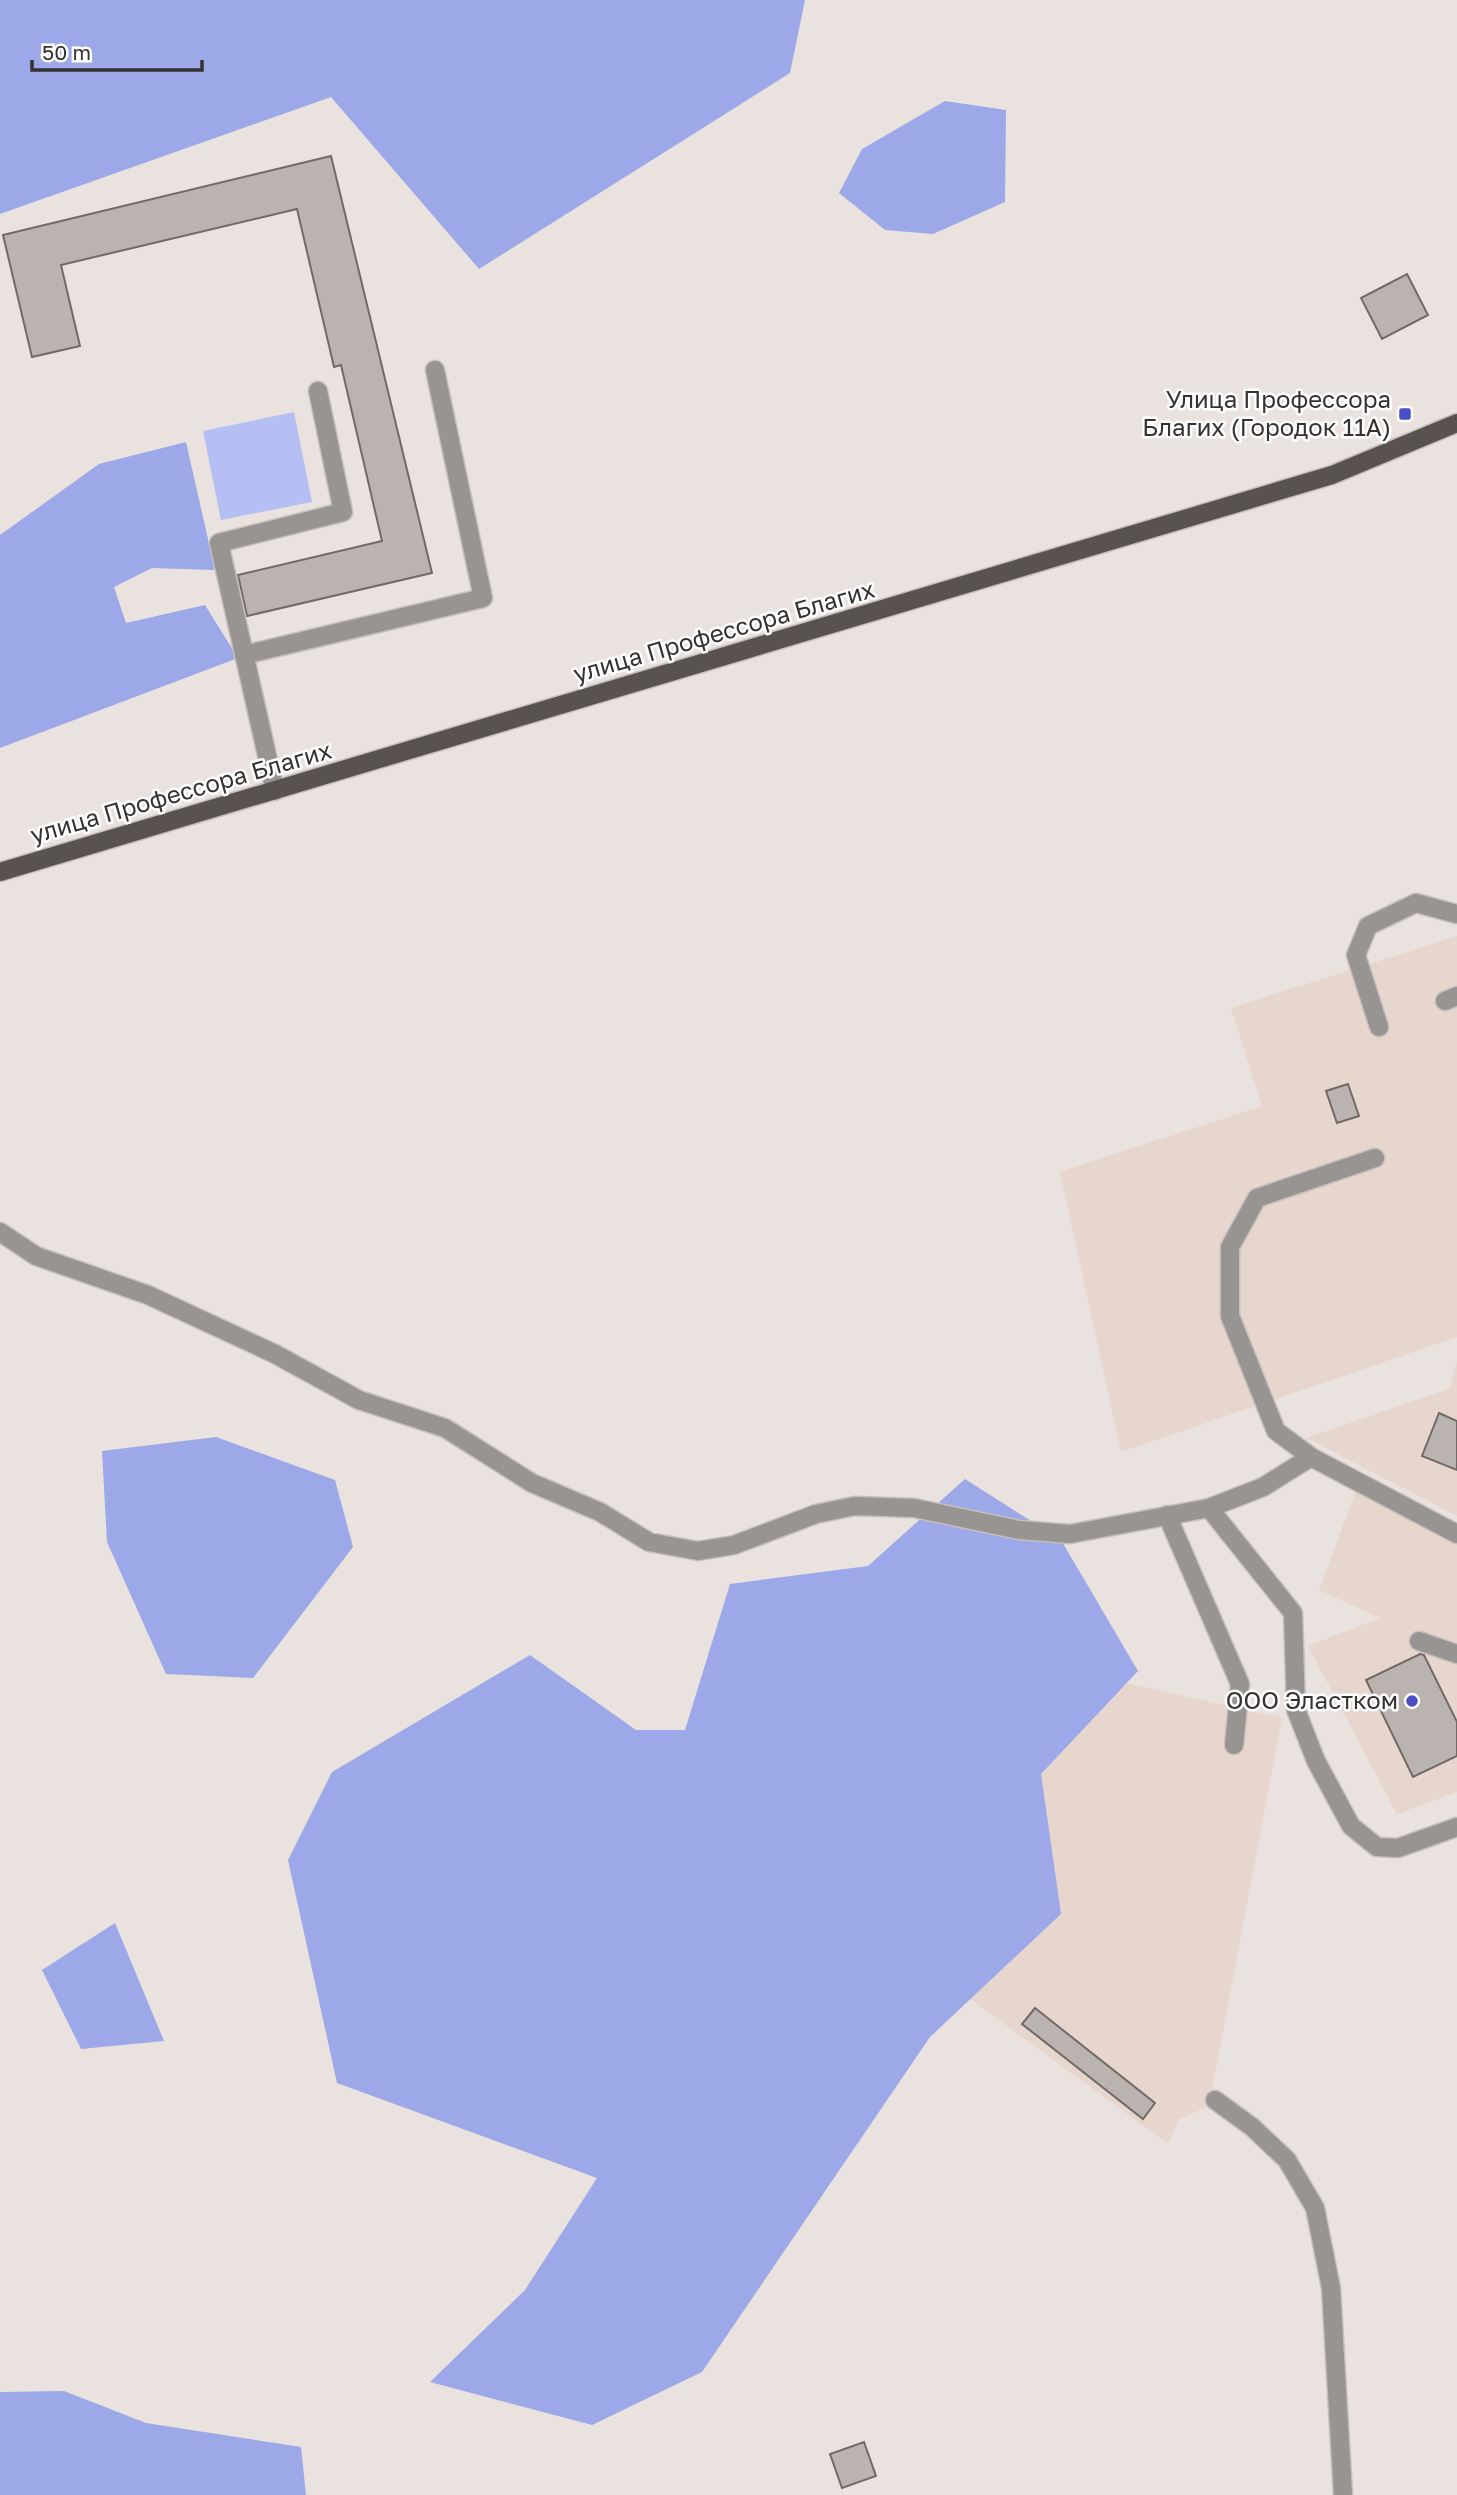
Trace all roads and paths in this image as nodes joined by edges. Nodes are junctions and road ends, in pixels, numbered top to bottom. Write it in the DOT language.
graph roads {
  1 [pos="435,370"];
  2 [pos="318,391"];
  3 [pos="1457,423"];
  4 [pos="244,655"];
  5 [pos="275,790"];
  6 [pos="0,872"];
  7 [pos="1457,914"];
  8 [pos="1379,1027"];
  9 [pos="1375,1158"];
  10 [pos="0,1232"];
  11 [pos="1311,1457"];
  12 [pos="1209,1508"];
  13 [pos="1167,1515"];
  14 [pos="1457,1534"];
  15 [pos="1419,1641"];
  16 [pos="1457,1654"];
  17 [pos="1234,1745"];
  18 [pos="1457,1827"];
  19 [pos="1215,2100"];
  20 [pos="1343,2495"];
  1 -- 4 [label="lane"];
  2 -- 4 [label="lane"];
  3 -- 5 [label="main road, улица Профессора Благих"];
  4 -- 5 [label="lane"];
  5 -- 6 [label="main road, улица Профессора Благих"];
  7 -- 8 [label="lane"];
  9 -- 11 [label="lane"];
  10 -- 13 [label="lane"];
  11 -- 12 [label="lane"];
  11 -- 14 [label="lane"];
  12 -- 13 [label="lane"];
  12 -- 18 [label="lane"];
  13 -- 17 [label="lane"];
  15 -- 16 [label="lane"];
  19 -- 20 [label="lane"];
}
